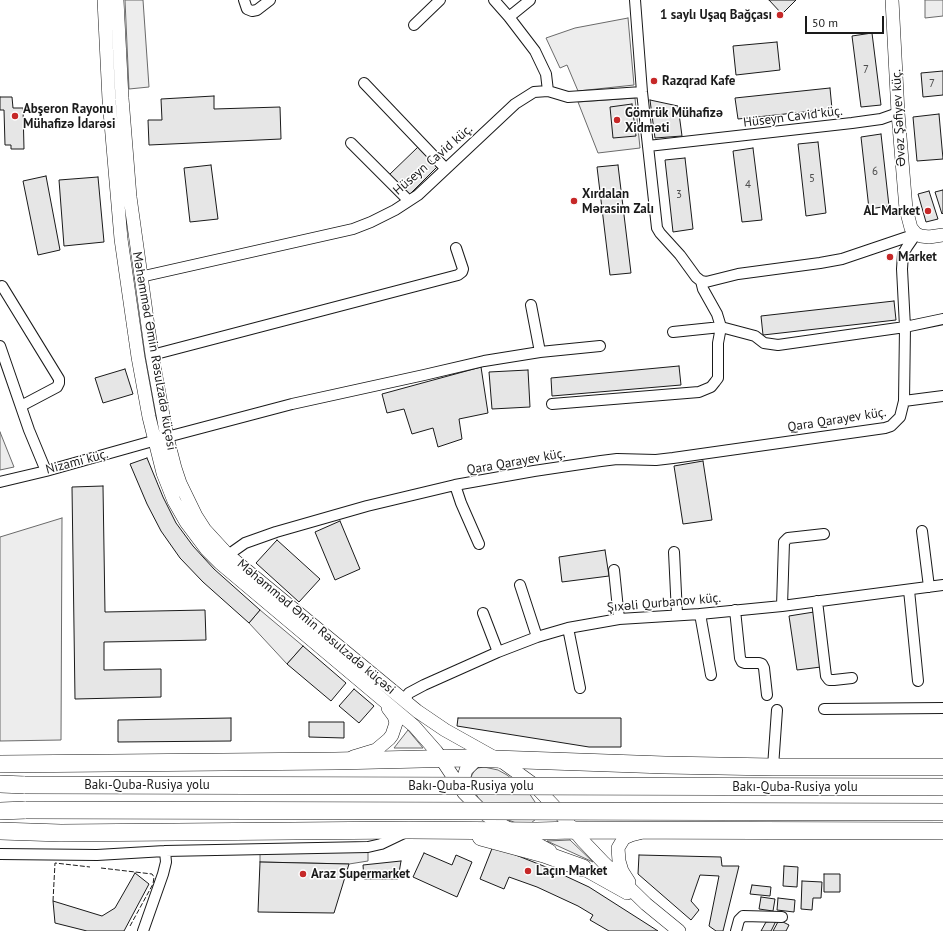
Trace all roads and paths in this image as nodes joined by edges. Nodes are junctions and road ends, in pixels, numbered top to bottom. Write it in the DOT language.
graph roads {
  1 [pos="104,0"];
  2 [pos="117,0"];
  3 [pos="244,0"];
  4 [pos="270,0"];
  5 [pos="440,0"];
  6 [pos="494,0"];
  7 [pos="530,0"];
  8 [pos="635,0"];
  9 [pos="892,0"];
  10 [pos="509,17"];
  11 [pos="414,25"];
  12 [pos="364,83"];
  13 [pos="548,91"];
  14 [pos="642,92"];
  15 [pos="898,113"];
  16 [pos="351,142"];
  17 [pos="648,146"];
  18 [pos="446,169"];
  19 [pos="409,201"];
  20 [pos="916,234"];
  21 [pos="943,235"];
  22 [pos="456,248"];
  23 [pos="140,278"];
  24 [pos="701,281"];
  25 [pos="2,286"];
  26 [pos="531,305"];
  27 [pos="943,319"];
  28 [pos="721,326"];
  29 [pos="905,327"];
  30 [pos="673,332"];
  31 [pos="0,346"];
  32 [pos="600,346"];
  33 [pos="540,352"];
  34 [pos="152,355"];
  35 [pos="943,396"];
  36 [pos="904,401"];
  37 [pos="552,404"];
  38 [pos="21,406"];
  39 [pos="166,437"];
  40 [pos="154,441"];
  41 [pos="46,471"];
  42 [pos="0,482"];
  43 [pos="455,486"];
  44 [pos="922,531"];
  45 [pos="824,534"];
  46 [pos="479,544"];
  47 [pos="674,552"];
  48 [pos="228,554"];
  49 [pos="614,570"];
  50 [pos="520,585"];
  51 [pos="943,585"];
  52 [pos="929,587"];
  53 [pos="909,590"];
  54 [pos="817,601"];
  55 [pos="782,606"];
  56 [pos="735,610"];
  57 [pos="483,613"];
  58 [pos="677,614"];
  59 [pos="700,614"];
  60 [pos="619,619"];
  61 [pos="568,628"];
  62 [pos="537,637"];
  63 [pos="498,652"];
  64 [pos="711,675"];
  65 [pos="852,678"];
  66 [pos="918,681"];
  67 [pos="580,688"];
  68 [pos="767,695"];
  69 [pos="380,697"];
  70 [pos="404,700"];
  71 [pos="943,708"];
  72 [pos="824,709"];
  73 [pos="777,710"];
  74 [pos="496,758"];
  75 [pos="441,760"];
  76 [pos="335,761"];
  77 [pos="0,764"];
  78 [pos="773,767"];
  79 [pos="943,767"];
  80 [pos="0,784"];
  81 [pos="533,784"];
  82 [pos="943,787"];
  83 [pos="471,801"];
  84 [pos="0,811"];
  85 [pos="943,812"];
  86 [pos="409,830"];
  87 [pos="574,830"];
  88 [pos="654,830"];
  89 [pos="943,830"];
  90 [pos="447,831"];
  91 [pos="514,831"];
  92 [pos="0,832"];
  93 [pos="165,852"];
  94 [pos="0,854"];
  95 [pos="583,868"];
  96 [pos="646,904"];
  97 [pos="782,917"];
  98 [pos="676,930"];
  99 [pos="143,931"];
  100 [pos="736,931"];
  1 -- 40 [label="main road, Məhəmməd Əmin Rəsulzadə küçəsi"];
  2 -- 23 [label="main road, Məhəmməd Əmin Rəsulzadə küçəsi"];
  3 -- 4 [label="street"];
  5 -- 11 [label="street"];
  6 -- 10 [label="street"];
  7 -- 10 [label="street"];
  8 -- 14 [label="street"];
  9 -- 15 [label="main road, Əvəz Şəfiyev küç."];
  10 -- 13 [label="street"];
  12 -- 18 [label="street"];
  13 -- 14 [label="street, Hüseyn Cavid küç."];
  13 -- 18 [label="street, Hüseyn Cavid küç."];
  14 -- 17 [label="street"];
  15 -- 17 [label="street, Hüseyn Cavid küç."];
  15 -- 20 [label="main road, Əvəz Şəfiyev küç."];
  16 -- 19 [label="street"];
  17 -- 24 [label="street"];
  18 -- 19 [label="street, Hüseyn Cavid küç."];
  19 -- 23 [label="street, Hüseyn Cavid küç."];
  20 -- 21 [label="main road"];
  20 -- 24 [label="street"];
  20 -- 29 [label="street, Qara Qarayev küç."];
  22 -- 34 [label="street"];
  23 -- 34 [label="main road, Məhəmməd Əmin Rəsulzadə küçəsi"];
  24 -- 28 [label="street"];
  25 -- 38 [label="street"];
  26 -- 33 [label="street"];
  27 -- 29 [label="street"];
  28 -- 29 [label="street"];
  28 -- 30 [label="street"];
  28 -- 37 [label="street"];
  29 -- 36 [label="street, Qara Qarayev küç."];
  31 -- 38 [label="street"];
  32 -- 33 [label="street, Nizami küç."];
  33 -- 39 [label="street, Nizami küç."];
  34 -- 39 [label="main road, Məhəmməd Əmin Rəsulzadə küçəsi"];
  35 -- 36 [label="street"];
  36 -- 43 [label="street, Qara Qarayev küç."];
  38 -- 41 [label="street"];
  39 -- 40 [label="street, Nizami küç."];
  39 -- 48 [label="main road, Məhəmməd Əmin Rəsulzadə küçəsi"];
  40 -- 41 [label="street, Nizami küç."];
  40 -- 69 [label="main road, Məhəmməd Əmin Rəsulzadə küçəsi"];
  41 -- 42 [label="street, Nizami küç."];
  43 -- 46 [label="street"];
  43 -- 48 [label="street, Qara Qarayev küç."];
  44 -- 52 [label="street"];
  45 -- 55 [label="street"];
  47 -- 58 [label="street"];
  48 -- 70 [label="main road, Məhəmməd Əmin Rəsulzadə küçəsi"];
  49 -- 60 [label="street"];
  50 -- 62 [label="street"];
  51 -- 52 [label="street, Şıxəli Qurbanov küç."];
  52 -- 53 [label="street, Şıxəli Qurbanov küç."];
  53 -- 54 [label="street, Şıxəli Qurbanov küç."];
  53 -- 66 [label="street"];
  54 -- 55 [label="street, Şıxəli Qurbanov küç."];
  54 -- 65 [label="street"];
  55 -- 56 [label="street, Şıxəli Qurbanov küç."];
  56 -- 59 [label="street, Şıxəli Qurbanov küç."];
  56 -- 68 [label="street"];
  57 -- 63 [label="street"];
  58 -- 59 [label="street, Şıxəli Qurbanov küç."];
  58 -- 60 [label="street, Şıxəli Qurbanov küç."];
  59 -- 64 [label="street"];
  60 -- 61 [label="street, Şıxəli Qurbanov küç."];
  61 -- 62 [label="street, Şıxəli Qurbanov küç."];
  61 -- 67 [label="street"];
  62 -- 63 [label="street, Şıxəli Qurbanov küç."];
  63 -- 70 [label="street, Şıxəli Qurbanov küç."];
  69 -- 75 [label="main road"];
  69 -- 76 [label="main road"];
  70 -- 74 [label="main road, Məhəmməd Əmin Rəsulzadə küçəsi"];
  71 -- 72 [label="street"];
  73 -- 78 [label="street"];
  74 -- 75 [label="highway"];
  74 -- 78 [label="highway"];
  74 -- 81 [label="main road"];
  74 -- 83 [label="main road"];
  75 -- 76 [label="highway"];
  75 -- 83 [label="main road"];
  76 -- 77 [label="highway"];
  78 -- 79 [label="highway"];
  80 -- 82 [label="highway, Bakı-Quba-Rusiya yolu, bridge"];
  81 -- 87 [label="main road"];
  81 -- 91 [label="main road"];
  83 -- 91 [label="main road"];
  84 -- 85 [label="highway, Bakı-Quba-Rusiya yolu, bridge"];
  86 -- 90 [label="highway"];
  86 -- 92 [label="highway"];
  86 -- 93 [label="street"];
  87 -- 88 [label="highway"];
  87 -- 91 [label="highway"];
  87 -- 96 [label="main road"];
  88 -- 89 [label="highway"];
  88 -- 96 [label="main road"];
  90 -- 91 [label="highway"];
  90 -- 95 [label="highway"];
  91 -- 95 [label="main road"];
  93 -- 94 [label="street"];
  93 -- 99 [label="street"];
  95 -- 96 [label="main road"];
  96 -- 98 [label="main road"];
  97 -- 100 [label="street"];
}
